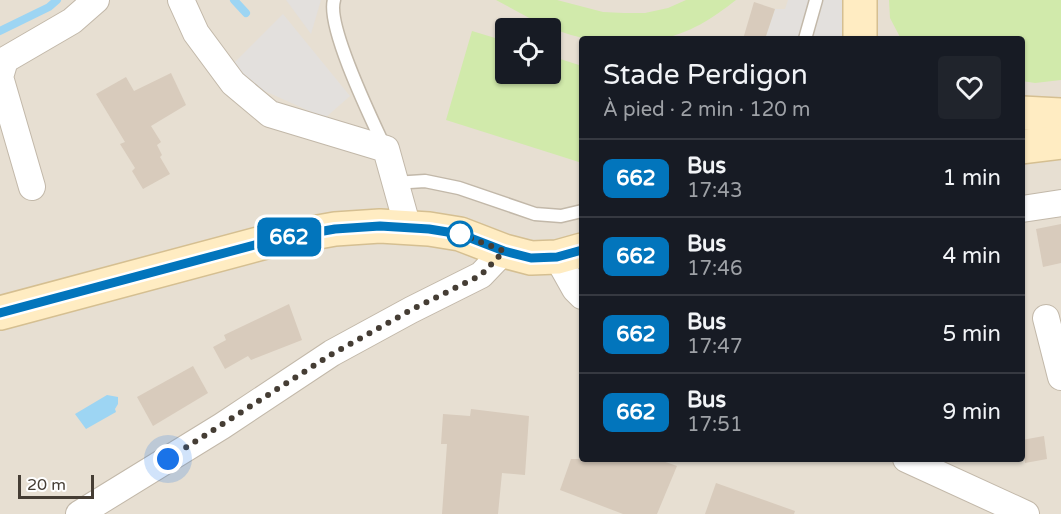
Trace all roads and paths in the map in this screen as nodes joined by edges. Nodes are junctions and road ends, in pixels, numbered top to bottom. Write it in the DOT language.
graph roads {
  1 [pos="96,0"];
  2 [pos="181,0"];
  3 [pos="334,0"];
  4 [pos="816,0"];
  5 [pos="860,0"];
  6 [pos="806,36"];
  7 [pos="860,36"];
  8 [pos="1025,113"];
  9 [pos="1061,115"];
  10 [pos="1061,142"];
  11 [pos="1025,147"];
  12 [pos="386,149"];
  13 [pos="394,183"];
  14 [pos="32,187"];
  15 [pos="1061,203"];
  16 [pos="1025,209"];
  17 [pos="579,212"];
  18 [pos="408,228"];
  19 [pos="504,251"];
  20 [pos="569,253"];
  21 [pos="579,293"];
  22 [pos="0,313"];
  23 [pos="1046,318"];
  24 [pos="1061,377"];
  25 [pos="920,463"];
  26 [pos="961,486"];
  27 [pos="79,514"];
  28 [pos="981,514"];
  29 [pos="1026,514"];
  1 -- 14 [label="street"];
  2 -- 12 [label="street"];
  3 -- 12 [label="lane"];
  4 -- 6 [label="lane"];
  5 -- 7 [label="main road"];
  8 -- 9 [label="main road"];
  10 -- 11 [label="main road"];
  12 -- 13 [label="street"];
  13 -- 17 [label="lane"];
  13 -- 18 [label="street"];
  15 -- 16 [label="street"];
  18 -- 19 [label="main road"];
  18 -- 22 [label="main road"];
  19 -- 20 [label="main road"];
  19 -- 27 [label="street"];
  20 -- 21 [label="street"];
  23 -- 24 [label="street"];
  25 -- 26 [label="street"];
  26 -- 28 [label="street"];
  26 -- 29 [label="street"];
}
